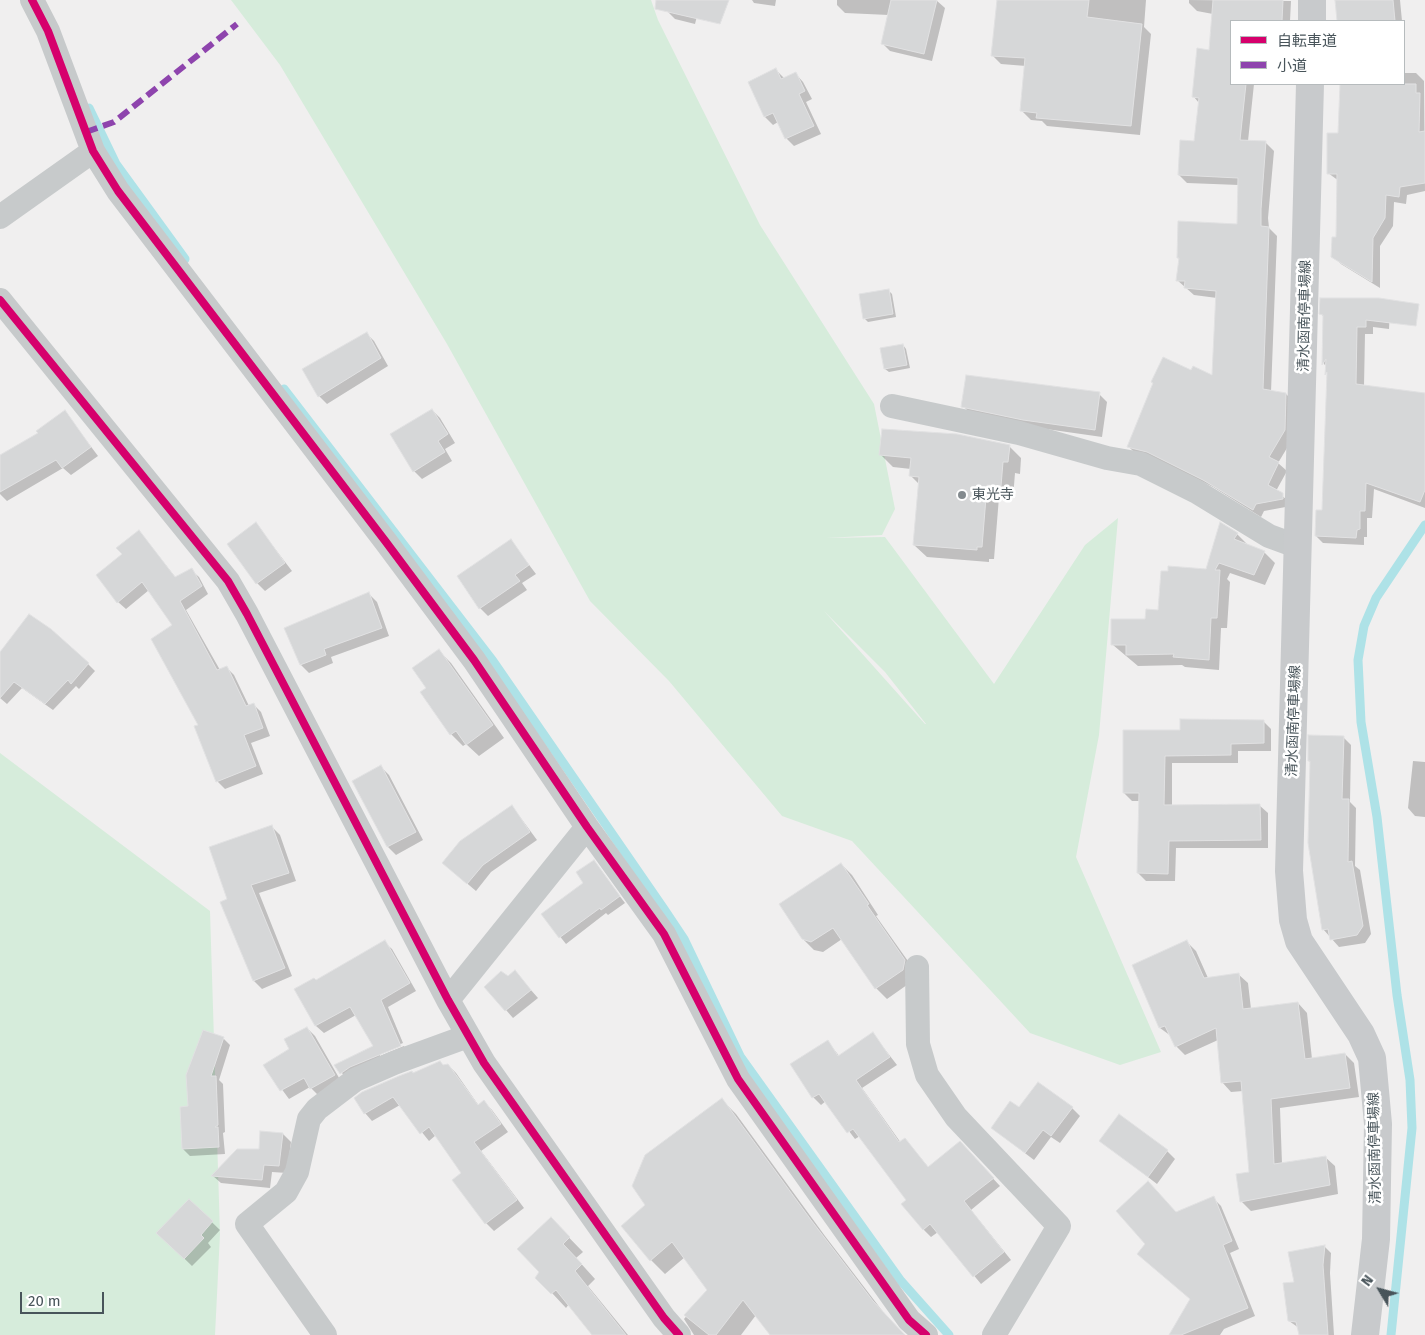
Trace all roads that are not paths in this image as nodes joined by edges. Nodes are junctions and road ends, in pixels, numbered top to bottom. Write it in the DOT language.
graph roads {
  1 [pos="32,0"];
  2 [pos="1312,0"];
  3 [pos="1312,20"];
  4 [pos="1310,85"];
  5 [pos="93,151"];
  6 [pos="0,217"];
  7 [pos="0,300"];
  8 [pos="892,406"];
  9 [pos="1299,547"];
  10 [pos="587,827"];
  11 [pos="917,967"];
  12 [pos="448,1000"];
  13 [pos="468,1036"];
  14 [pos="325,1335"];
  15 [pos="679,1335"];
  16 [pos="926,1335"];
  17 [pos="994,1335"];
  18 [pos="1365,1335"];
  1 -- 5 [label="street"];
  2 -- 3 [label="main road"];
  4 -- 9 [label="main road, 清水函南停車場線"];
  5 -- 6 [label="street"];
  5 -- 10 [label="street"];
  7 -- 12 [label="street"];
  8 -- 9 [label="street"];
  9 -- 18 [label="main road, 清水函南停車場線"];
  10 -- 12 [label="street"];
  10 -- 16 [label="street"];
  11 -- 17 [label="street"];
  12 -- 13 [label="street"];
  13 -- 14 [label="street"];
  13 -- 15 [label="street"];
}
